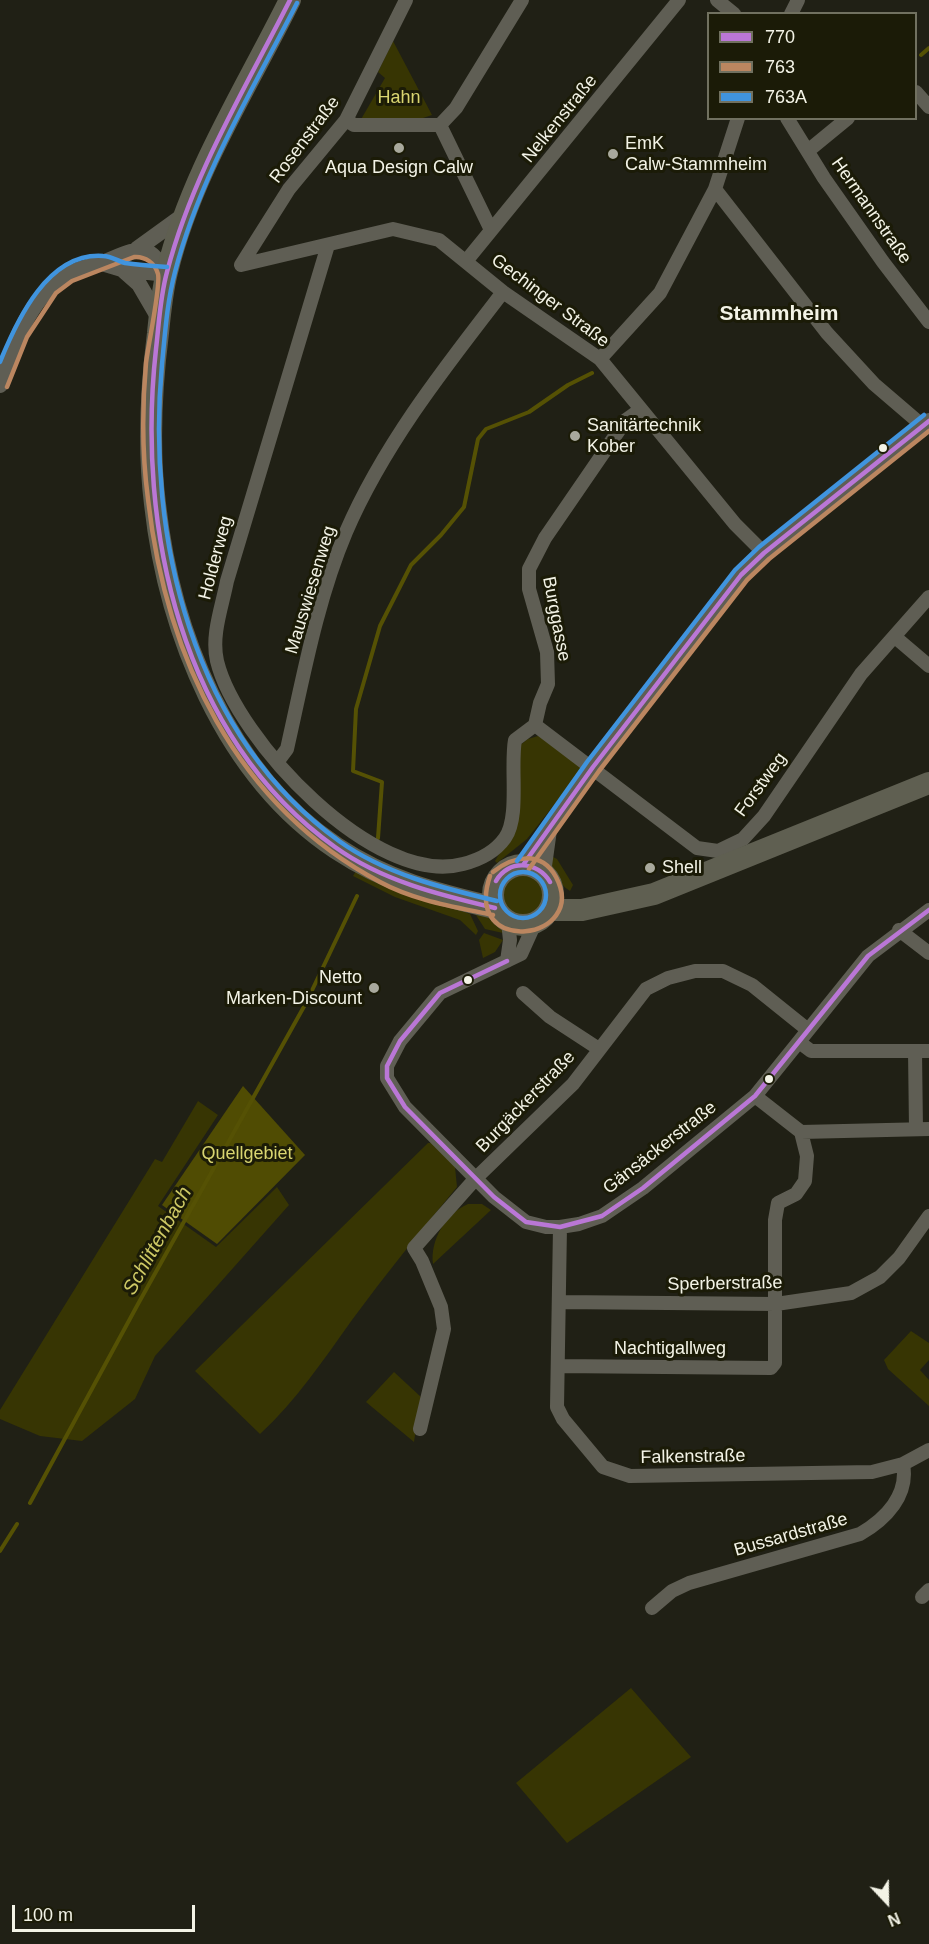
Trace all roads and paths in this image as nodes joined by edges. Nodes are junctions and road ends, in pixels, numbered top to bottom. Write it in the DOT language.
graph roads {
  1 [pos="290,0"];
  2 [pos="406,0"];
  3 [pos="522,0"];
  4 [pos="680,0"];
  5 [pos="717,0"];
  6 [pos="732,12"];
  7 [pos="917,94"];
  8 [pos="929,106"];
  9 [pos="346,120"];
  10 [pos="737,120"];
  11 [pos="788,120"];
  12 [pos="846,120"];
  13 [pos="440,125"];
  14 [pos="808,150"];
  15 [pos="715,189"];
  16 [pos="184,215"];
  17 [pos="491,230"];
  18 [pos="328,245"];
  19 [pos="137,249"];
  20 [pos="467,260"];
  21 [pos="102,263"];
  22 [pos="241,265"];
  23 [pos="122,269"];
  24 [pos="166,274"];
  25 [pos="503,292"];
  26 [pos="159,320"];
  27 [pos="929,322"];
  28 [pos="600,359"];
  29 [pos="0,385"];
  30 [pos="640,410"];
  31 [pos="926,423"];
  32 [pos="764,553"];
  33 [pos="929,597"];
  34 [pos="896,636"];
  35 [pos="929,666"];
  36 [pos="535,725"];
  37 [pos="278,760"];
  38 [pos="593,767"];
  39 [pos="929,783"];
  40 [pos="533,869"];
  41 [pos="499,906"];
  42 [pos="546,909"];
  43 [pos="929,910"];
  44 [pos="899,930"];
  45 [pos="929,953"];
  46 [pos="507,961"];
  47 [pos="523,993"];
  48 [pos="808,1030"];
  49 [pos="799,1042"];
  50 [pos="599,1049"];
  51 [pos="922,1051"];
  52 [pos="754,1096"];
  53 [pos="922,1129"];
  54 [pos="801,1132"];
  55 [pos="477,1178"];
  56 [pos="929,1216"];
  57 [pos="560,1227"];
  58 [pos="560,1302"];
  59 [pos="776,1304"];
  60 [pos="558,1366"];
  61 [pos="420,1430"];
  62 [pos="929,1450"];
  63 [pos="903,1464"];
  64 [pos="652,1608"];
  1 -- 16 [label="main road"];
  2 -- 9 [label="street, Rosenstraße"];
  3 -- 13 [label="street"];
  4 -- 17 [label="street, Nelkenstraße"];
  5 -- 6 [label="street"];
  7 -- 8 [label="street"];
  9 -- 13 [label="street"];
  9 -- 22 [label="street, Rosenstraße"];
  10 -- 15 [label="street"];
  11 -- 14 [label="street, Hermannstraße"];
  12 -- 14 [label="street"];
  13 -- 17 [label="street"];
  14 -- 27 [label="street, Hermannstraße"];
  15 -- 28 [label="street"];
  15 -- 31 [label="street"];
  16 -- 19 [label="street"];
  16 -- 24 [label="main road"];
  17 -- 20 [label="street, Nelkenstraße"];
  18 -- 20 [label="street, Gechinger Straße"];
  18 -- 22 [label="street, Gechinger Straße"];
  18 -- 37 [label="street, Holderweg"];
  19 -- 21 [label="street"];
  19 -- 24 [label="street"];
  20 -- 25 [label="street, Gechinger Straße"];
  21 -- 23 [label="street"];
  21 -- 29 [label="street"];
  23 -- 24 [label="street"];
  23 -- 26 [label="street"];
  24 -- 26 [label="main road"];
  25 -- 28 [label="street, Gechinger Straße"];
  25 -- 37 [label="street, Mauswiesenweg"];
  26 -- 41 [label="main road"];
  28 -- 30 [label="street, Gechinger Straße"];
  30 -- 32 [label="street, Gechinger Straße"];
  30 -- 36 [label="street, Burggasse"];
  31 -- 32 [label="street"];
  32 -- 38 [label="street"];
  33 -- 34 [label="street, Forstweg"];
  34 -- 35 [label="street"];
  34 -- 38 [label="street, Forstweg"];
  36 -- 37 [label="street, Holderweg"];
  36 -- 38 [label="street"];
  38 -- 40 [label="street"];
  39 -- 42 [label="main road"];
  40 -- 41 [label="main road"];
  40 -- 42 [label="main road"];
  41 -- 42 [label="main road"];
  41 -- 46 [label="street"];
  42 -- 46 [label="street, Gänsäckerstraße"];
  43 -- 44 [label="street, Gänsäckerstraße"];
  44 -- 45 [label="street"];
  44 -- 48 [label="street, Gänsäckerstraße"];
  46 -- 55 [label="street, Gänsäckerstraße"];
  47 -- 50 [label="street, Burgäckerstraße"];
  48 -- 49 [label="street, Gänsäckerstraße"];
  48 -- 50 [label="street, Burgäckerstraße"];
  49 -- 51 [label="street"];
  49 -- 52 [label="street, Gänsäckerstraße"];
  50 -- 55 [label="street, Burgäckerstraße"];
  51 -- 53 [label="street"];
  52 -- 54 [label="street"];
  52 -- 57 [label="street, Gänsäckerstraße"];
  53 -- 54 [label="street"];
  54 -- 59 [label="street"];
  55 -- 57 [label="street, Gänsäckerstraße"];
  55 -- 61 [label="street, Burgäckerstraße"];
  56 -- 59 [label="street, Sperberstraße"];
  57 -- 58 [label="street, Falkenstraße"];
  58 -- 59 [label="street, Sperberstraße"];
  58 -- 60 [label="street, Falkenstraße"];
  59 -- 60 [label="street, Nachtigallweg"];
  60 -- 63 [label="street, Falkenstraße"];
  62 -- 63 [label="street, Falkenstraße"];
  63 -- 64 [label="street, Bussardstraße"];
}
